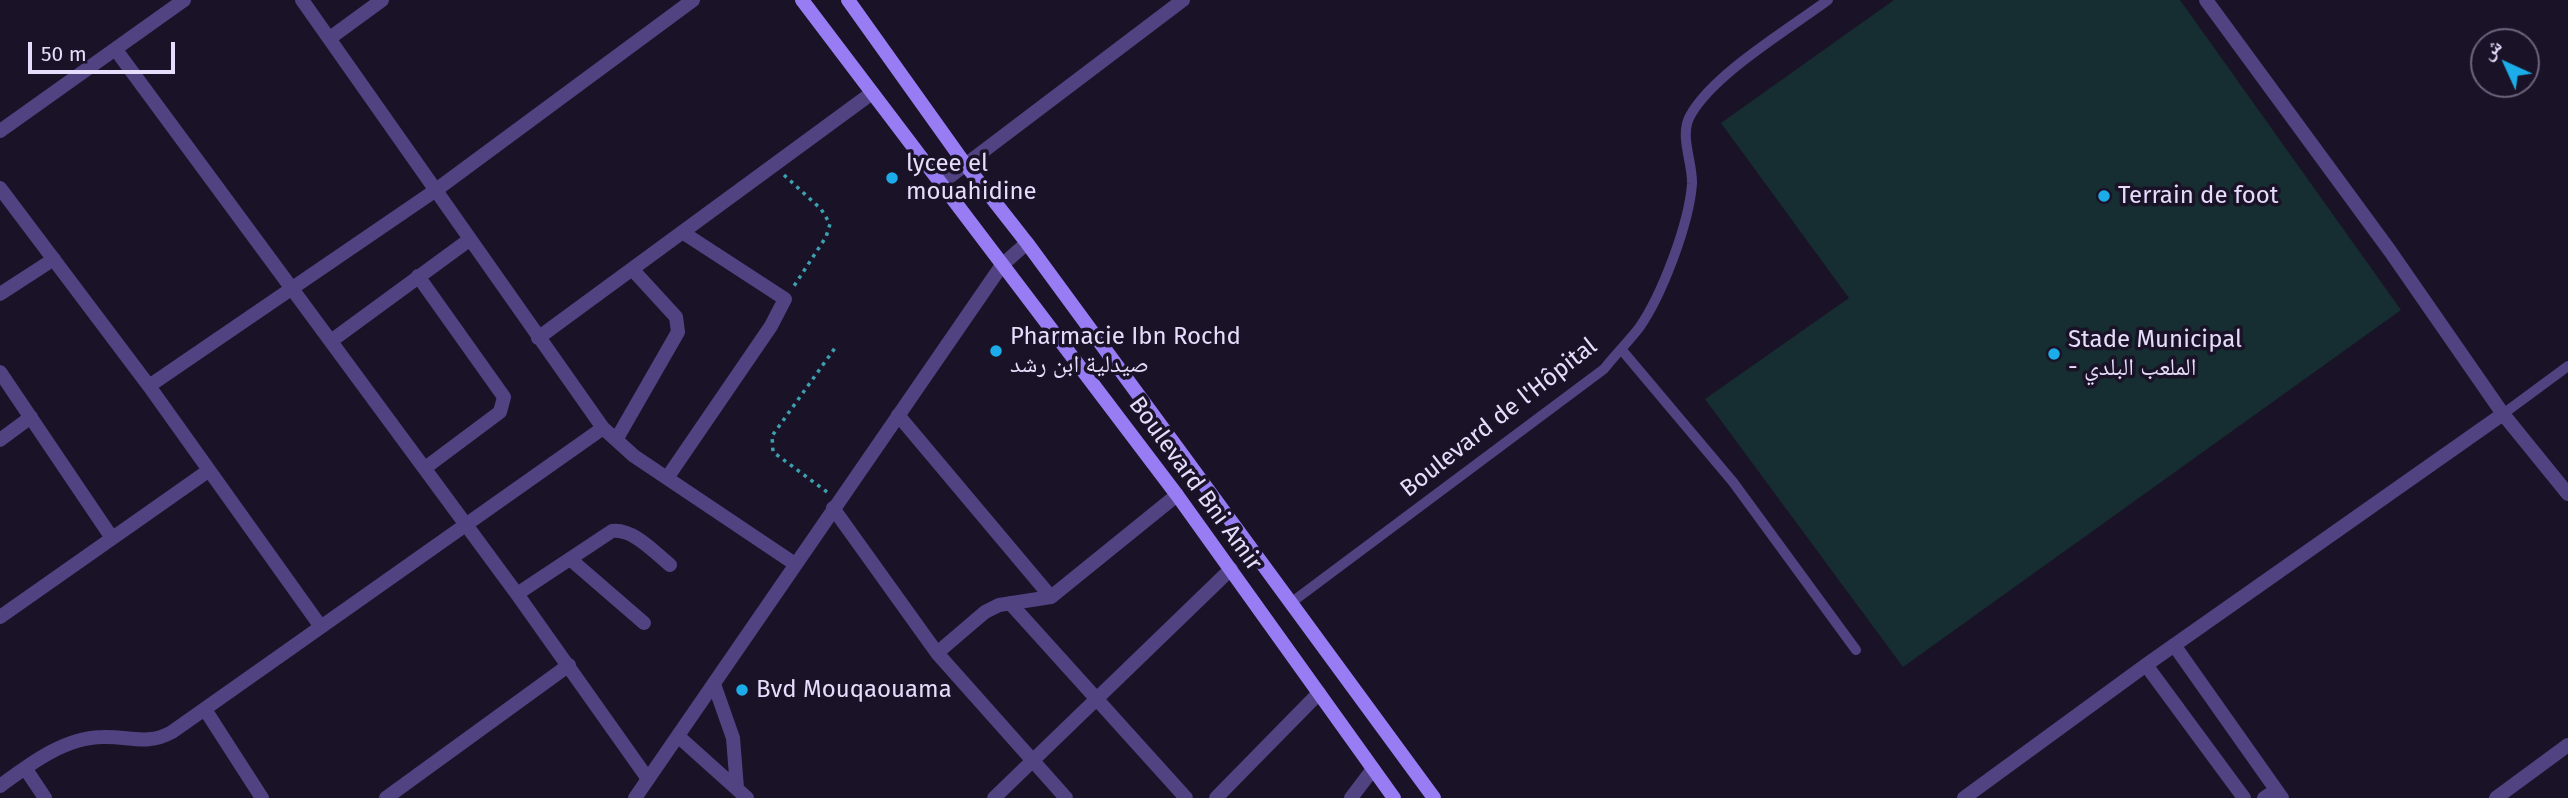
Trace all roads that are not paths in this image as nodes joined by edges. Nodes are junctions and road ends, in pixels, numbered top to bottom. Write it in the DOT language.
graph roads {
  1 [pos="184,0"];
  2 [pos="302,0"];
  3 [pos="382,0"];
  4 [pos="692,0"];
  5 [pos="802,0"];
  6 [pos="848,0"];
  7 [pos="1183,0"];
  8 [pos="1828,0"];
  9 [pos="2206,0"];
  10 [pos="330,38"];
  11 [pos="116,50"];
  12 [pos="872,93"];
  13 [pos="0,131"];
  14 [pos="965,164"];
  15 [pos="940,184"];
  16 [pos="0,188"];
  17 [pos="436,190"];
  18 [pos="682,232"];
  19 [pos="469,240"];
  20 [pos="1027,243"];
  21 [pos="54,259"];
  22 [pos="1003,265"];
  23 [pos="632,269"];
  24 [pos="418,276"];
  25 [pos="291,288"];
  26 [pos="0,294"];
  27 [pos="538,338"];
  28 [pos="331,341"];
  29 [pos="1621,349"];
  30 [pos="2568,366"];
  31 [pos="0,372"];
  32 [pos="149,386"];
  33 [pos="2503,414"];
  34 [pos="898,415"];
  35 [pos="32,417"];
  36 [pos="603,428"];
  37 [pos="0,440"];
  38 [pos="616,440"];
  39 [pos="425,468"];
  40 [pos="208,471"];
  41 [pos="667,478"];
  42 [pos="2568,494"];
  43 [pos="1177,495"];
  44 [pos="836,504"];
  45 [pos="465,523"];
  46 [pos="112,538"];
  47 [pos="570,559"];
  48 [pos="795,564"];
  49 [pos="670,565"];
  50 [pos="1231,569"];
  51 [pos="517,594"];
  52 [pos="1051,597"];
  53 [pos="1292,602"];
  54 [pos="1010,603"];
  55 [pos="0,617"];
  56 [pos="644,623"];
  57 [pos="321,627"];
  58 [pos="2174,645"];
  59 [pos="1856,650"];
  60 [pos="937,653"];
  61 [pos="569,664"];
  62 [pos="2146,665"];
  63 [pos="714,684"];
  64 [pos="1319,693"];
  65 [pos="1097,699"];
  66 [pos="206,711"];
  67 [pos="679,737"];
  68 [pos="2568,745"];
  69 [pos="1032,761"];
  70 [pos="25,768"];
  71 [pos="1373,769"];
  72 [pos="648,779"];
  73 [pos="0,786"];
  74 [pos="742,793"];
  75 [pos="2274,795"];
  76 [pos="45,798"];
  77 [pos="262,798"];
  78 [pos="386,798"];
  79 [pos="635,798"];
  80 [pos="994,798"];
  81 [pos="1066,798"];
  82 [pos="1186,798"];
  83 [pos="1216,798"];
  84 [pos="1351,798"];
  85 [pos="1394,798"];
  86 [pos="1434,798"];
  87 [pos="1964,798"];
  88 [pos="2244,798"];
  89 [pos="2496,798"];
  1 -- 11 [label="street"];
  2 -- 10 [label="street"];
  3 -- 10 [label="street"];
  4 -- 17 [label="street"];
  5 -- 12 [label="main road, Boulevard Bni Amir"];
  6 -- 14 [label="main road, Boulevard Bni Amir"];
  7 -- 14 [label="street"];
  8 -- 29 [label="lane, Boulevard de l'Hôpital"];
  9 -- 33 [label="street"];
  10 -- 17 [label="street"];
  11 -- 13 [label="street"];
  11 -- 25 [label="street"];
  12 -- 15 [label="main road, Boulevard Bni Amir"];
  12 -- 18 [label="street"];
  14 -- 15 [label="street"];
  14 -- 20 [label="main road, Boulevard Bni Amir"];
  15 -- 22 [label="main road, Boulevard Bni Amir"];
  16 -- 21 [label="street"];
  17 -- 19 [label="street"];
  17 -- 25 [label="street"];
  18 -- 23 [label="street"];
  18 -- 41 [label="street"];
  19 -- 24 [label="street"];
  19 -- 27 [label="street"];
  20 -- 22 [label="street"];
  20 -- 53 [label="main road, Boulevard Bni Amir"];
  21 -- 26 [label="street"];
  21 -- 32 [label="street"];
  22 -- 34 [label="street"];
  22 -- 43 [label="main road, Boulevard Bni Amir"];
  23 -- 27 [label="street"];
  23 -- 38 [label="street"];
  24 -- 28 [label="street"];
  24 -- 39 [label="street"];
  25 -- 28 [label="street"];
  25 -- 32 [label="street"];
  27 -- 36 [label="street"];
  28 -- 39 [label="street"];
  29 -- 53 [label="lane, Boulevard de l'Hôpital"];
  29 -- 59 [label="lane"];
  30 -- 33 [label="lane"];
  31 -- 35 [label="street"];
  32 -- 40 [label="street"];
  33 -- 42 [label="street"];
  33 -- 58 [label="street"];
  34 -- 44 [label="street"];
  34 -- 52 [label="street"];
  35 -- 37 [label="street"];
  35 -- 46 [label="street"];
  36 -- 38 [label="street"];
  36 -- 45 [label="street"];
  38 -- 41 [label="street"];
  39 -- 45 [label="street"];
  40 -- 46 [label="street"];
  40 -- 57 [label="street"];
  41 -- 48 [label="street"];
  43 -- 50 [label="main road, Boulevard Bni Amir"];
  43 -- 52 [label="street"];
  44 -- 48 [label="street"];
  44 -- 60 [label="street"];
  45 -- 51 [label="street"];
  45 -- 57 [label="street"];
  46 -- 55 [label="street"];
  47 -- 49 [label="street"];
  47 -- 51 [label="street"];
  47 -- 56 [label="street"];
  48 -- 63 [label="street"];
  50 -- 64 [label="main road, Boulevard Bni Amir"];
  50 -- 65 [label="street"];
  51 -- 61 [label="street"];
  52 -- 54 [label="street"];
  53 -- 86 [label="main road, Boulevard Bni Amir"];
  54 -- 60 [label="street"];
  54 -- 65 [label="street"];
  57 -- 66 [label="street"];
  58 -- 62 [label="street"];
  58 -- 75 [label="street"];
  60 -- 69 [label="street"];
  61 -- 72 [label="street"];
  61 -- 78 [label="street"];
  62 -- 87 [label="street"];
  62 -- 88 [label="street"];
  63 -- 67 [label="street"];
  63 -- 74 [label="street"];
  64 -- 71 [label="main road, Boulevard Bni Amir"];
  64 -- 83 [label="street"];
  65 -- 69 [label="street"];
  65 -- 82 [label="street"];
  66 -- 70 [label="street"];
  66 -- 77 [label="street"];
  67 -- 72 [label="street"];
  67 -- 74 [label="street"];
  68 -- 89 [label="street"];
  69 -- 80 [label="street"];
  69 -- 81 [label="street"];
  70 -- 73 [label="street"];
  70 -- 76 [label="street"];
  71 -- 84 [label="street"];
  71 -- 85 [label="main road, Boulevard Bni Amir"];
  72 -- 79 [label="street"];
}
